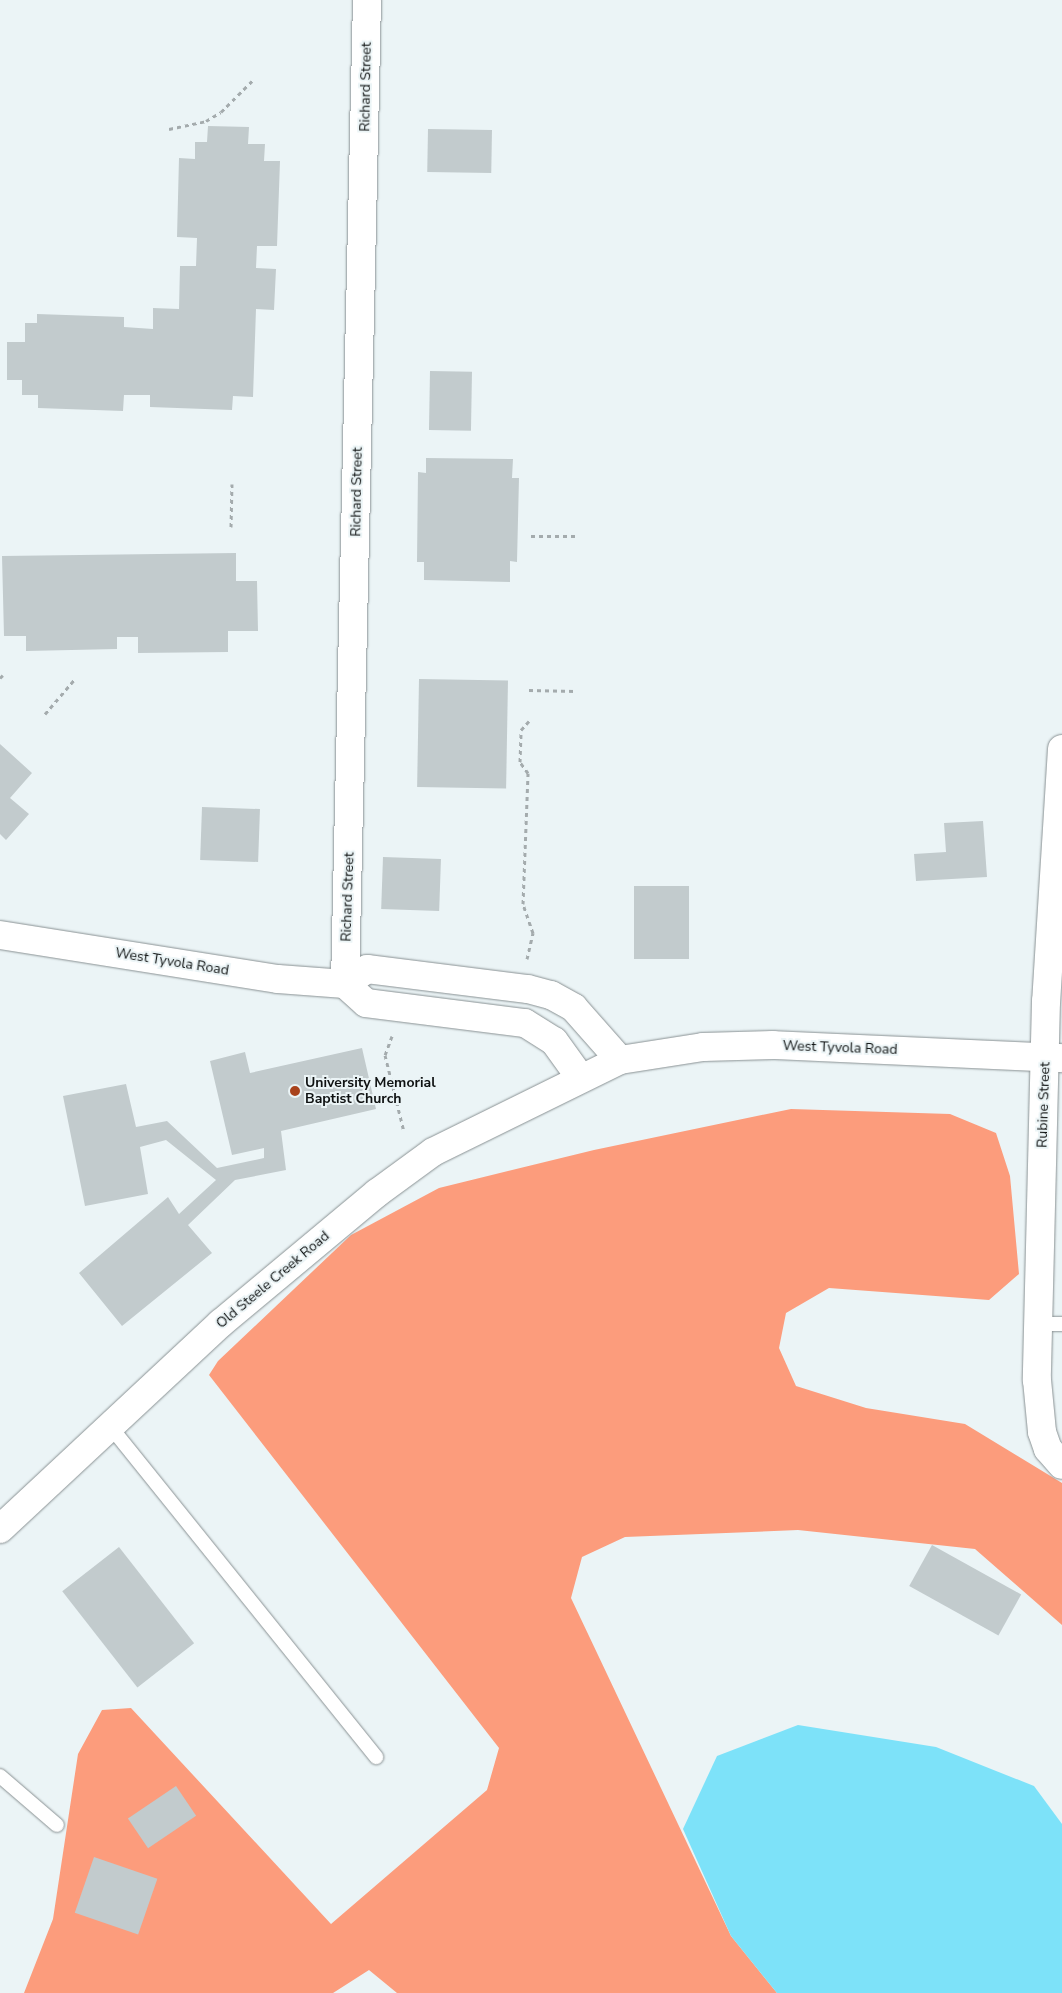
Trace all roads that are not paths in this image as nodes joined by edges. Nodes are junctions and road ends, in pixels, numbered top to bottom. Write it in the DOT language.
graph roads {
  1 [pos="367,0"];
  2 [pos="1062,749"];
  3 [pos="0,935"];
  4 [pos="345,984"];
  5 [pos="1054,1057"];
  6 [pos="620,1060"];
  7 [pos="580,1077"];
  8 [pos="1050,1324"];
  9 [pos="110,1426"];
  10 [pos="1058,1461"];
  11 [pos="0,1529"];
  12 [pos="376,1757"];
  13 [pos="0,1776"];
  14 [pos="57,1825"];
  1 -- 4 [label="street, Richard Street"];
  2 -- 5 [label="street, Rubine Street"];
  3 -- 4 [label="street, West Tyvola Road"];
  4 -- 6 [label="street"];
  4 -- 7 [label="street"];
  5 -- 6 [label="street, West Tyvola Road"];
  5 -- 8 [label="street, Rubine Street"];
  6 -- 7 [label="street, West Tyvola Road"];
  7 -- 9 [label="street, Old Steele Creek Road"];
  8 -- 10 [label="street, Rubine Street"];
  9 -- 11 [label="street, Old Steele Creek Road"];
  9 -- 12 [label="lane"];
  13 -- 14 [label="lane"];
}
